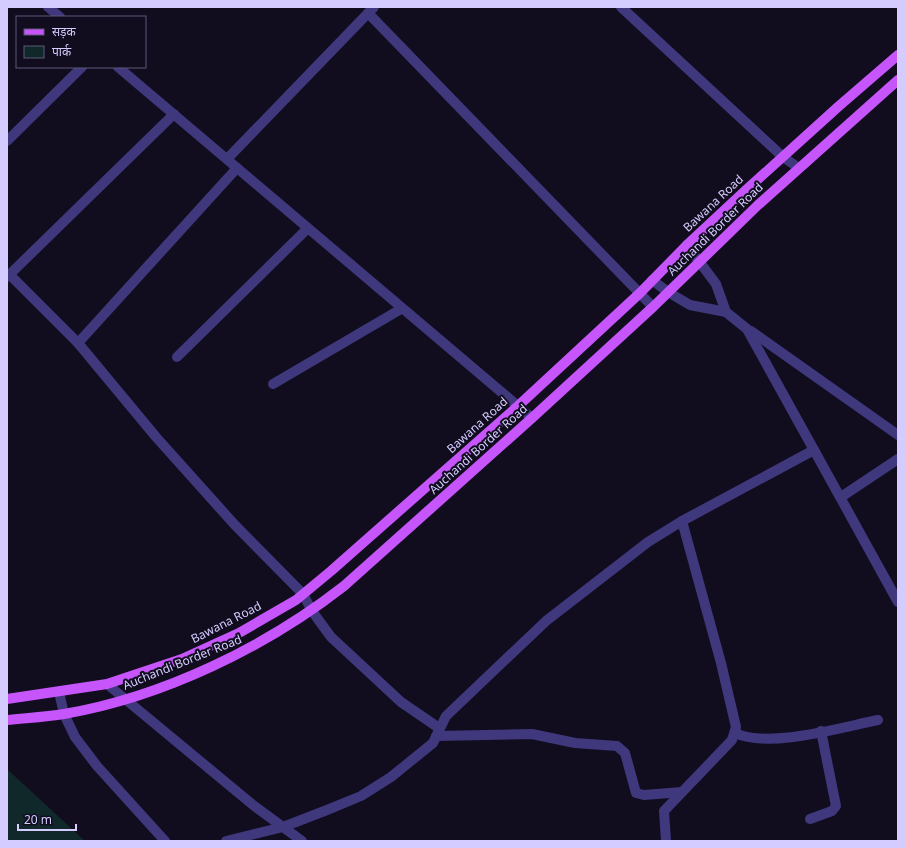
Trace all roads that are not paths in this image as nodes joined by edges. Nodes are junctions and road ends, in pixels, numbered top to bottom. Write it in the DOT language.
graph roads {
  1 [pos="48,7"];
  2 [pos="621,7"];
  3 [pos="371,10"];
  4 [pos="59,16"];
  5 [pos="898,55"];
  6 [pos="81,68"];
  7 [pos="119,68"];
  8 [pos="898,80"];
  9 [pos="174,114"];
  10 [pos="7,141"];
  11 [pos="783,157"];
  12 [pos="227,159"];
  13 [pos="237,168"];
  14 [pos="799,168"];
  15 [pos="307,229"];
  16 [pos="687,245"];
  17 [pos="700,260"];
  18 [pos="8,275"];
  19 [pos="652,280"];
  20 [pos="668,292"];
  21 [pos="640,293"];
  22 [pos="653,307"];
  23 [pos="402,309"];
  24 [pos="726,312"];
  25 [pos="747,329"];
  26 [pos="78,343"];
  27 [pos="177,357"];
  28 [pos="273,384"];
  29 [pos="518,406"];
  30 [pos="532,418"];
  31 [pos="898,435"];
  32 [pos="814,450"];
  33 [pos="898,459"];
  34 [pos="456,461"];
  35 [pos="469,474"];
  36 [pos="841,497"];
  37 [pos="682,521"];
  38 [pos="376,532"];
  39 [pos="389,545"];
  40 [pos="303,594"];
  41 [pos="898,602"];
  42 [pos="312,611"];
  43 [pos="203,649"];
  44 [pos="211,666"];
  45 [pos="107,684"];
  46 [pos="59,692"];
  47 [pos="7,699"];
  48 [pos="125,699"];
  49 [pos="64,714"];
  50 [pos="7,720"];
  51 [pos="878,720"];
  52 [pos="821,731"];
  53 [pos="438,732"];
  54 [pos="735,733"];
  55 [pos="682,792"];
  56 [pos="810,819"];
  57 [pos="284,826"];
  58 [pos="165,841"];
  59 [pos="226,841"];
  60 [pos="302,841"];
  61 [pos="666,841"];
  1 -- 4 [label="street"];
  2 -- 11 [label="street"];
  3 -- 12 [label="street"];
  3 -- 21 [label="street"];
  5 -- 11 [label="main road, Bawana Road"];
  6 -- 10 [label="street"];
  7 -- 9 [label="street"];
  8 -- 14 [label="main road, Auchandi Border Road"];
  9 -- 12 [label="street"];
  9 -- 18 [label="street"];
  11 -- 14 [label="street"];
  11 -- 16 [label="main road, Bawana Road"];
  12 -- 13 [label="street"];
  13 -- 15 [label="street"];
  13 -- 26 [label="street"];
  14 -- 17 [label="main road, Auchandi Border Road"];
  15 -- 23 [label="street"];
  15 -- 27 [label="street"];
  16 -- 17 [label="street"];
  16 -- 19 [label="main road, Bawana Road"];
  17 -- 20 [label="main road, Auchandi Border Road"];
  17 -- 24 [label="street"];
  18 -- 26 [label="street"];
  19 -- 20 [label="street"];
  19 -- 21 [label="main road, Bawana Road"];
  20 -- 22 [label="main road, Auchandi Border Road"];
  20 -- 24 [label="street"];
  21 -- 22 [label="street"];
  21 -- 29 [label="main road, Bawana Road"];
  22 -- 30 [label="main road, Auchandi Border Road"];
  23 -- 28 [label="street"];
  23 -- 29 [label="street"];
  24 -- 25 [label="street"];
  25 -- 31 [label="street"];
  25 -- 32 [label="street"];
  26 -- 40 [label="street"];
  29 -- 30 [label="street"];
  29 -- 34 [label="main road, Bawana Road"];
  30 -- 35 [label="main road, Auchandi Border Road"];
  32 -- 36 [label="street"];
  32 -- 37 [label="street"];
  33 -- 36 [label="street"];
  34 -- 35 [label="main road"];
  34 -- 38 [label="main road, Bawana Road"];
  35 -- 39 [label="main road, Auchandi Border Road"];
  36 -- 41 [label="street"];
  37 -- 53 [label="street"];
  37 -- 54 [label="street"];
  38 -- 39 [label="main road"];
  38 -- 40 [label="main road, Bawana Road"];
  39 -- 42 [label="main road, Auchandi Border Road"];
  40 -- 42 [label="street"];
  40 -- 43 [label="main road, Bawana Road"];
  42 -- 44 [label="main road, Auchandi Border Road"];
  42 -- 53 [label="street"];
  43 -- 44 [label="main road"];
  43 -- 45 [label="main road, Bawana Road"];
  44 -- 48 [label="main road, Auchandi Border Road"];
  45 -- 46 [label="main road, Bawana Road"];
  45 -- 48 [label="street"];
  46 -- 47 [label="main road, Bawana Road"];
  46 -- 49 [label="street"];
  48 -- 49 [label="main road, Auchandi Border Road"];
  48 -- 57 [label="street"];
  49 -- 50 [label="main road, Auchandi Border Road"];
  49 -- 58 [label="street"];
  51 -- 52 [label="street"];
  52 -- 54 [label="street"];
  52 -- 56 [label="street"];
  53 -- 55 [label="street"];
  53 -- 57 [label="street"];
  54 -- 55 [label="street"];
  55 -- 61 [label="street"];
  57 -- 59 [label="street"];
  57 -- 60 [label="street"];
}
